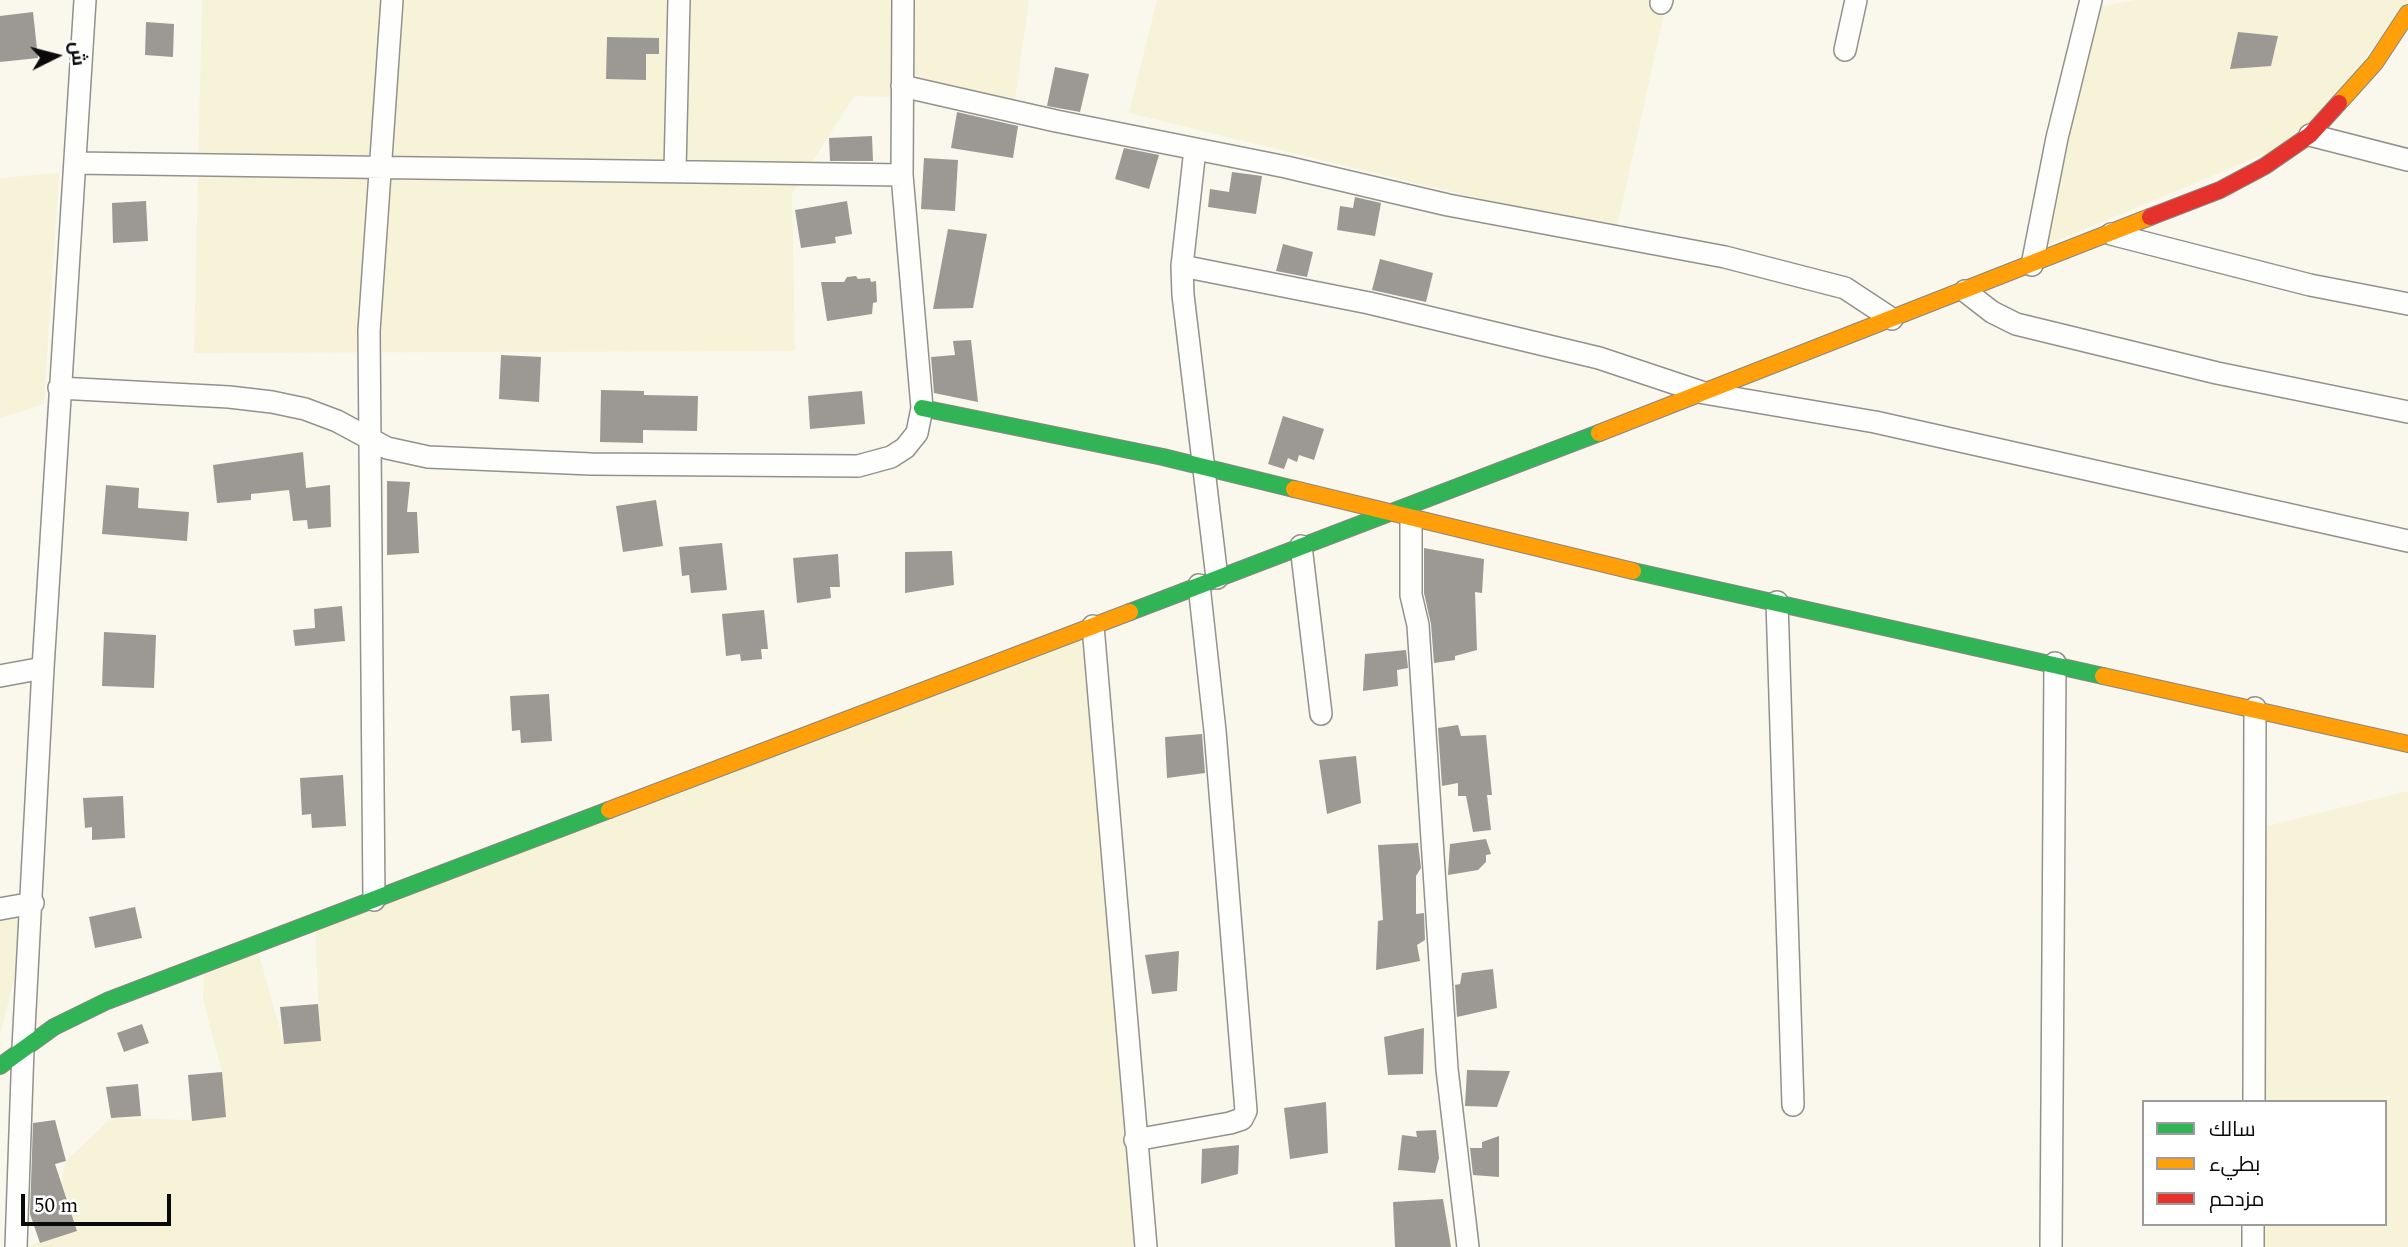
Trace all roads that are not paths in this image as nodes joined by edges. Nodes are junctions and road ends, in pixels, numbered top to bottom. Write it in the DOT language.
graph roads {
  1 [pos="85,0"];
  2 [pos="392,0"];
  3 [pos="679,0"];
  4 [pos="903,0"];
  5 [pos="1856,0"];
  6 [pos="2091,0"];
  7 [pos="2408,13"];
  8 [pos="1845,51"];
  9 [pos="902,86"];
  10 [pos="2310,135"];
  11 [pos="1195,149"];
  12 [pos="2408,160"];
  13 [pos="75,163"];
  14 [pos="381,166"];
  15 [pos="675,171"];
  16 [pos="902,175"];
  17 [pos="2111,234"];
  18 [pos="2032,265"];
  19 [pos="1182,266"];
  20 [pos="1965,291"];
  21 [pos="2408,304"];
  22 [pos="1892,319"];
  23 [pos="60,388"];
  24 [pos="1704,393"];
  25 [pos="922,408"];
  26 [pos="2408,412"];
  27 [pos="370,441"];
  28 [pos="1203,467"];
  29 [pos="1389,512"];
  30 [pos="1411,518"];
  31 [pos="2408,541"];
  32 [pos="1301,545"];
  33 [pos="1208,581"];
  34 [pos="1777,602"];
  35 [pos="1093,626"];
  36 [pos="2055,663"];
  37 [pos="43,668"];
  38 [pos="0,676"];
  39 [pos="2255,708"];
  40 [pos="1321,714"];
  41 [pos="2408,744"];
  42 [pos="374,900"];
  43 [pos="33,903"];
  44 [pos="0,909"];
  45 [pos="23,1048"];
  46 [pos="0,1066"];
  47 [pos="2254,1100"];
  48 [pos="1793,1105"];
  49 [pos="1135,1140"];
  50 [pos="2253,1226"];
  51 [pos="16,1247"];
  52 [pos="1146,1247"];
  53 [pos="1468,1247"];
  54 [pos="2051,1247"];
  55 [pos="2253,1247"];
  1 -- 13 [label="street"];
  2 -- 14 [label="street"];
  3 -- 15 [label="street"];
  4 -- 9 [label="street"];
  5 -- 8 [label="street"];
  6 -- 18 [label="street"];
  7 -- 10 [label="street"];
  9 -- 11 [label="street"];
  9 -- 16 [label="street"];
  10 -- 12 [label="street"];
  10 -- 17 [label="street"];
  11 -- 19 [label="street"];
  11 -- 22 [label="street"];
  13 -- 14 [label="street"];
  13 -- 23 [label="street"];
  14 -- 15 [label="street"];
  14 -- 27 [label="street"];
  15 -- 16 [label="street"];
  16 -- 25 [label="street"];
  17 -- 18 [label="street"];
  17 -- 21 [label="street"];
  18 -- 20 [label="street"];
  19 -- 24 [label="street"];
  19 -- 28 [label="street"];
  20 -- 22 [label="street"];
  20 -- 26 [label="street"];
  22 -- 24 [label="street"];
  23 -- 27 [label="street"];
  23 -- 37 [label="street"];
  24 -- 29 [label="street"];
  24 -- 31 [label="street"];
  25 -- 27 [label="street"];
  25 -- 28 [label="street"];
  27 -- 42 [label="street"];
  28 -- 29 [label="street"];
  28 -- 33 [label="street"];
  29 -- 30 [label="street"];
  29 -- 32 [label="street"];
  30 -- 34 [label="street"];
  30 -- 53 [label="street"];
  32 -- 33 [label="street"];
  32 -- 40 [label="street"];
  33 -- 35 [label="street"];
  33 -- 49 [label="street"];
  34 -- 36 [label="street"];
  34 -- 48 [label="street"];
  35 -- 42 [label="street"];
  35 -- 49 [label="street"];
  36 -- 39 [label="street"];
  36 -- 54 [label="street"];
  37 -- 38 [label="street"];
  37 -- 43 [label="street"];
  39 -- 41 [label="street"];
  39 -- 47 [label="street"];
  42 -- 45 [label="street"];
  43 -- 44 [label="street"];
  43 -- 45 [label="street"];
  45 -- 46 [label="street"];
  45 -- 51 [label="street"];
  49 -- 52 [label="street"];
  50 -- 55 [label="street"];
}
